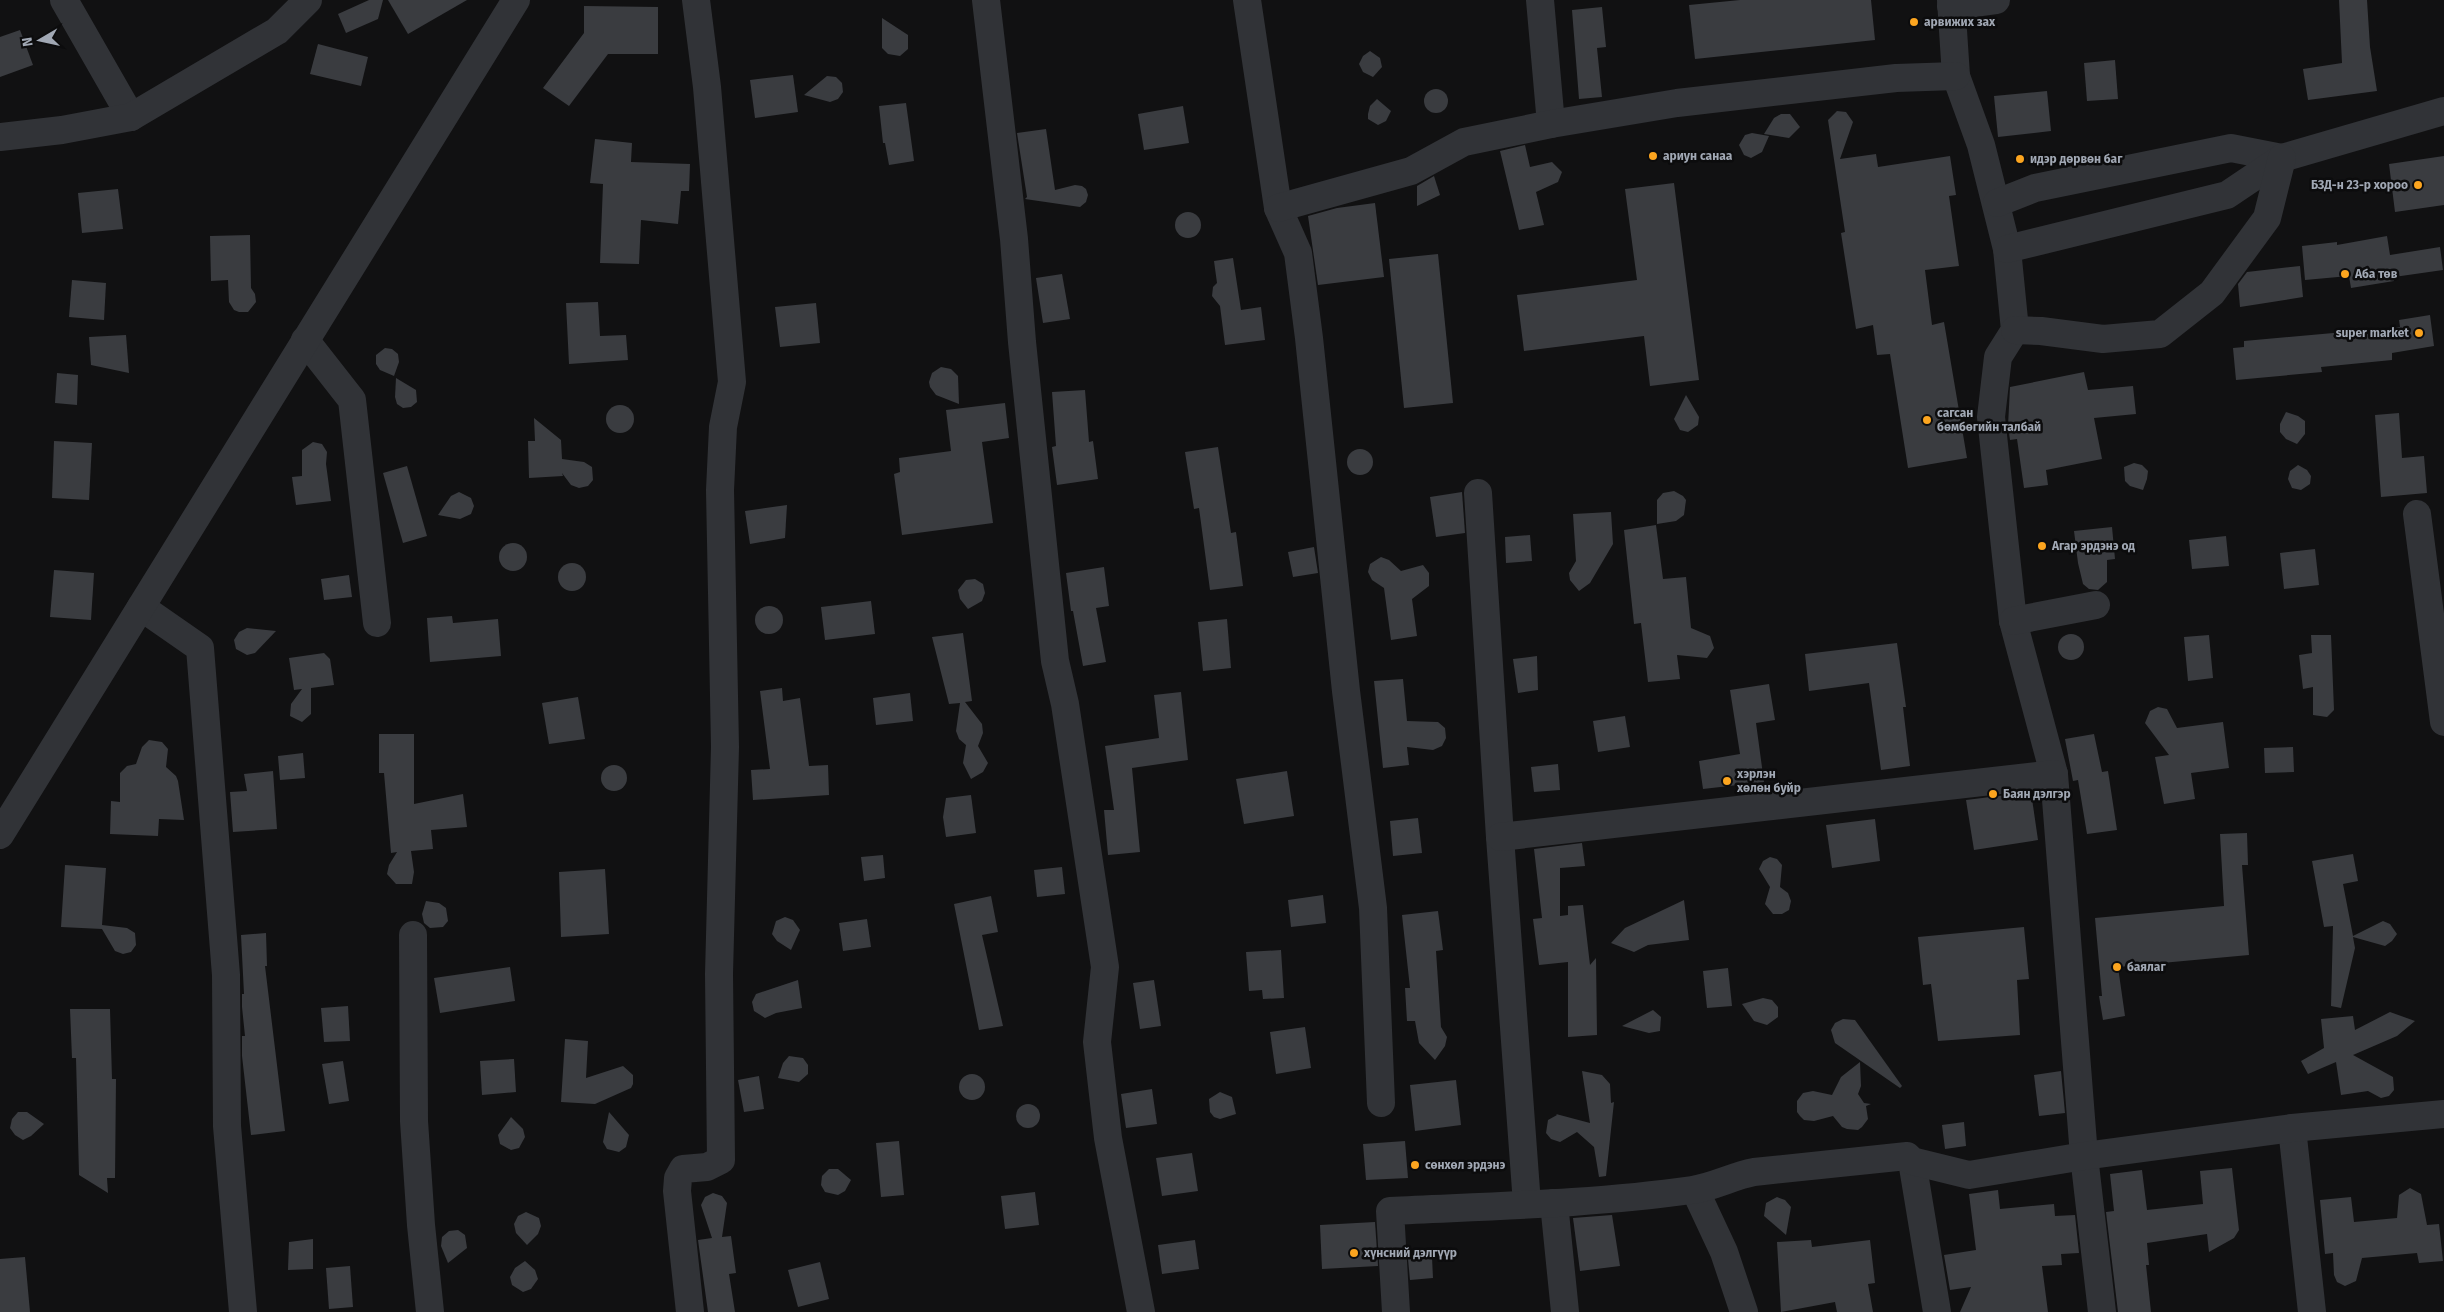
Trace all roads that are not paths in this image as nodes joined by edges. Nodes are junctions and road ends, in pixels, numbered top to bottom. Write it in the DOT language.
graph roads {
  1 [pos="64,0"];
  2 [pos="308,0"];
  3 [pos="516,0"];
  4 [pos="696,0"];
  5 [pos="986,0"];
  6 [pos="1247,0"];
  7 [pos="1540,0"];
  8 [pos="1996,0"];
  9 [pos="1951,3"];
  10 [pos="1956,76"];
  11 [pos="2444,111"];
  12 [pos="131,117"];
  13 [pos="1551,124"];
  14 [pos="0,137"];
  15 [pos="2282,158"];
  16 [pos="1997,204"];
  17 [pos="1278,208"];
  18 [pos="2007,249"];
  19 [pos="2015,330"];
  20 [pos="306,340"];
  21 [pos="1478,493"];
  22 [pos="2417,514"];
  23 [pos="2096,605"];
  24 [pos="141,607"];
  25 [pos="2013,621"];
  26 [pos="377,623"];
  27 [pos="2444,722"];
  28 [pos="2054,774"];
  29 [pos="0,835"];
  30 [pos="1500,837"];
  31 [pos="413,936"];
  32 [pos="1380,1103"];
  33 [pos="2444,1114"];
  34 [pos="2292,1128"];
  35 [pos="2084,1156"];
  36 [pos="1912,1161"];
  37 [pos="1695,1190"];
  38 [pos="1554,1203"];
  39 [pos="1527,1204"];
  40 [pos="244,1312"];
  41 [pos="430,1312"];
  42 [pos="690,1312"];
  43 [pos="1141,1312"];
  44 [pos="1396,1312"];
  45 [pos="1565,1312"];
  46 [pos="1744,1312"];
  47 [pos="1936,1312"];
  48 [pos="2102,1312"];
  49 [pos="2312,1312"];
  1 -- 12 [label="street"];
  2 -- 12 [label="street"];
  3 -- 20 [label="street"];
  4 -- 42 [label="street"];
  5 -- 43 [label="street"];
  6 -- 17 [label="street"];
  7 -- 13 [label="street"];
  8 -- 9 [label="street"];
  9 -- 10 [label="street"];
  10 -- 13 [label="street"];
  10 -- 16 [label="street"];
  11 -- 15 [label="street"];
  12 -- 14 [label="street"];
  13 -- 17 [label="street"];
  15 -- 16 [label="street"];
  15 -- 18 [label="street"];
  15 -- 19 [label="street"];
  16 -- 18 [label="street"];
  17 -- 32 [label="street"];
  18 -- 19 [label="street"];
  19 -- 25 [label="street"];
  20 -- 24 [label="street"];
  20 -- 26 [label="street"];
  21 -- 30 [label="street"];
  22 -- 27 [label="street"];
  23 -- 25 [label="street"];
  24 -- 29 [label="street"];
  24 -- 40 [label="street"];
  25 -- 28 [label="street"];
  28 -- 30 [label="street"];
  28 -- 35 [label="street"];
  30 -- 39 [label="street"];
  31 -- 41 [label="street"];
  33 -- 34 [label="street"];
  34 -- 35 [label="street"];
  34 -- 49 [label="street"];
  35 -- 36 [label="street"];
  35 -- 48 [label="street"];
  36 -- 37 [label="street"];
  36 -- 47 [label="street"];
  37 -- 38 [label="street"];
  37 -- 46 [label="street"];
  38 -- 39 [label="street"];
  38 -- 45 [label="street"];
  39 -- 44 [label="street"];
}
